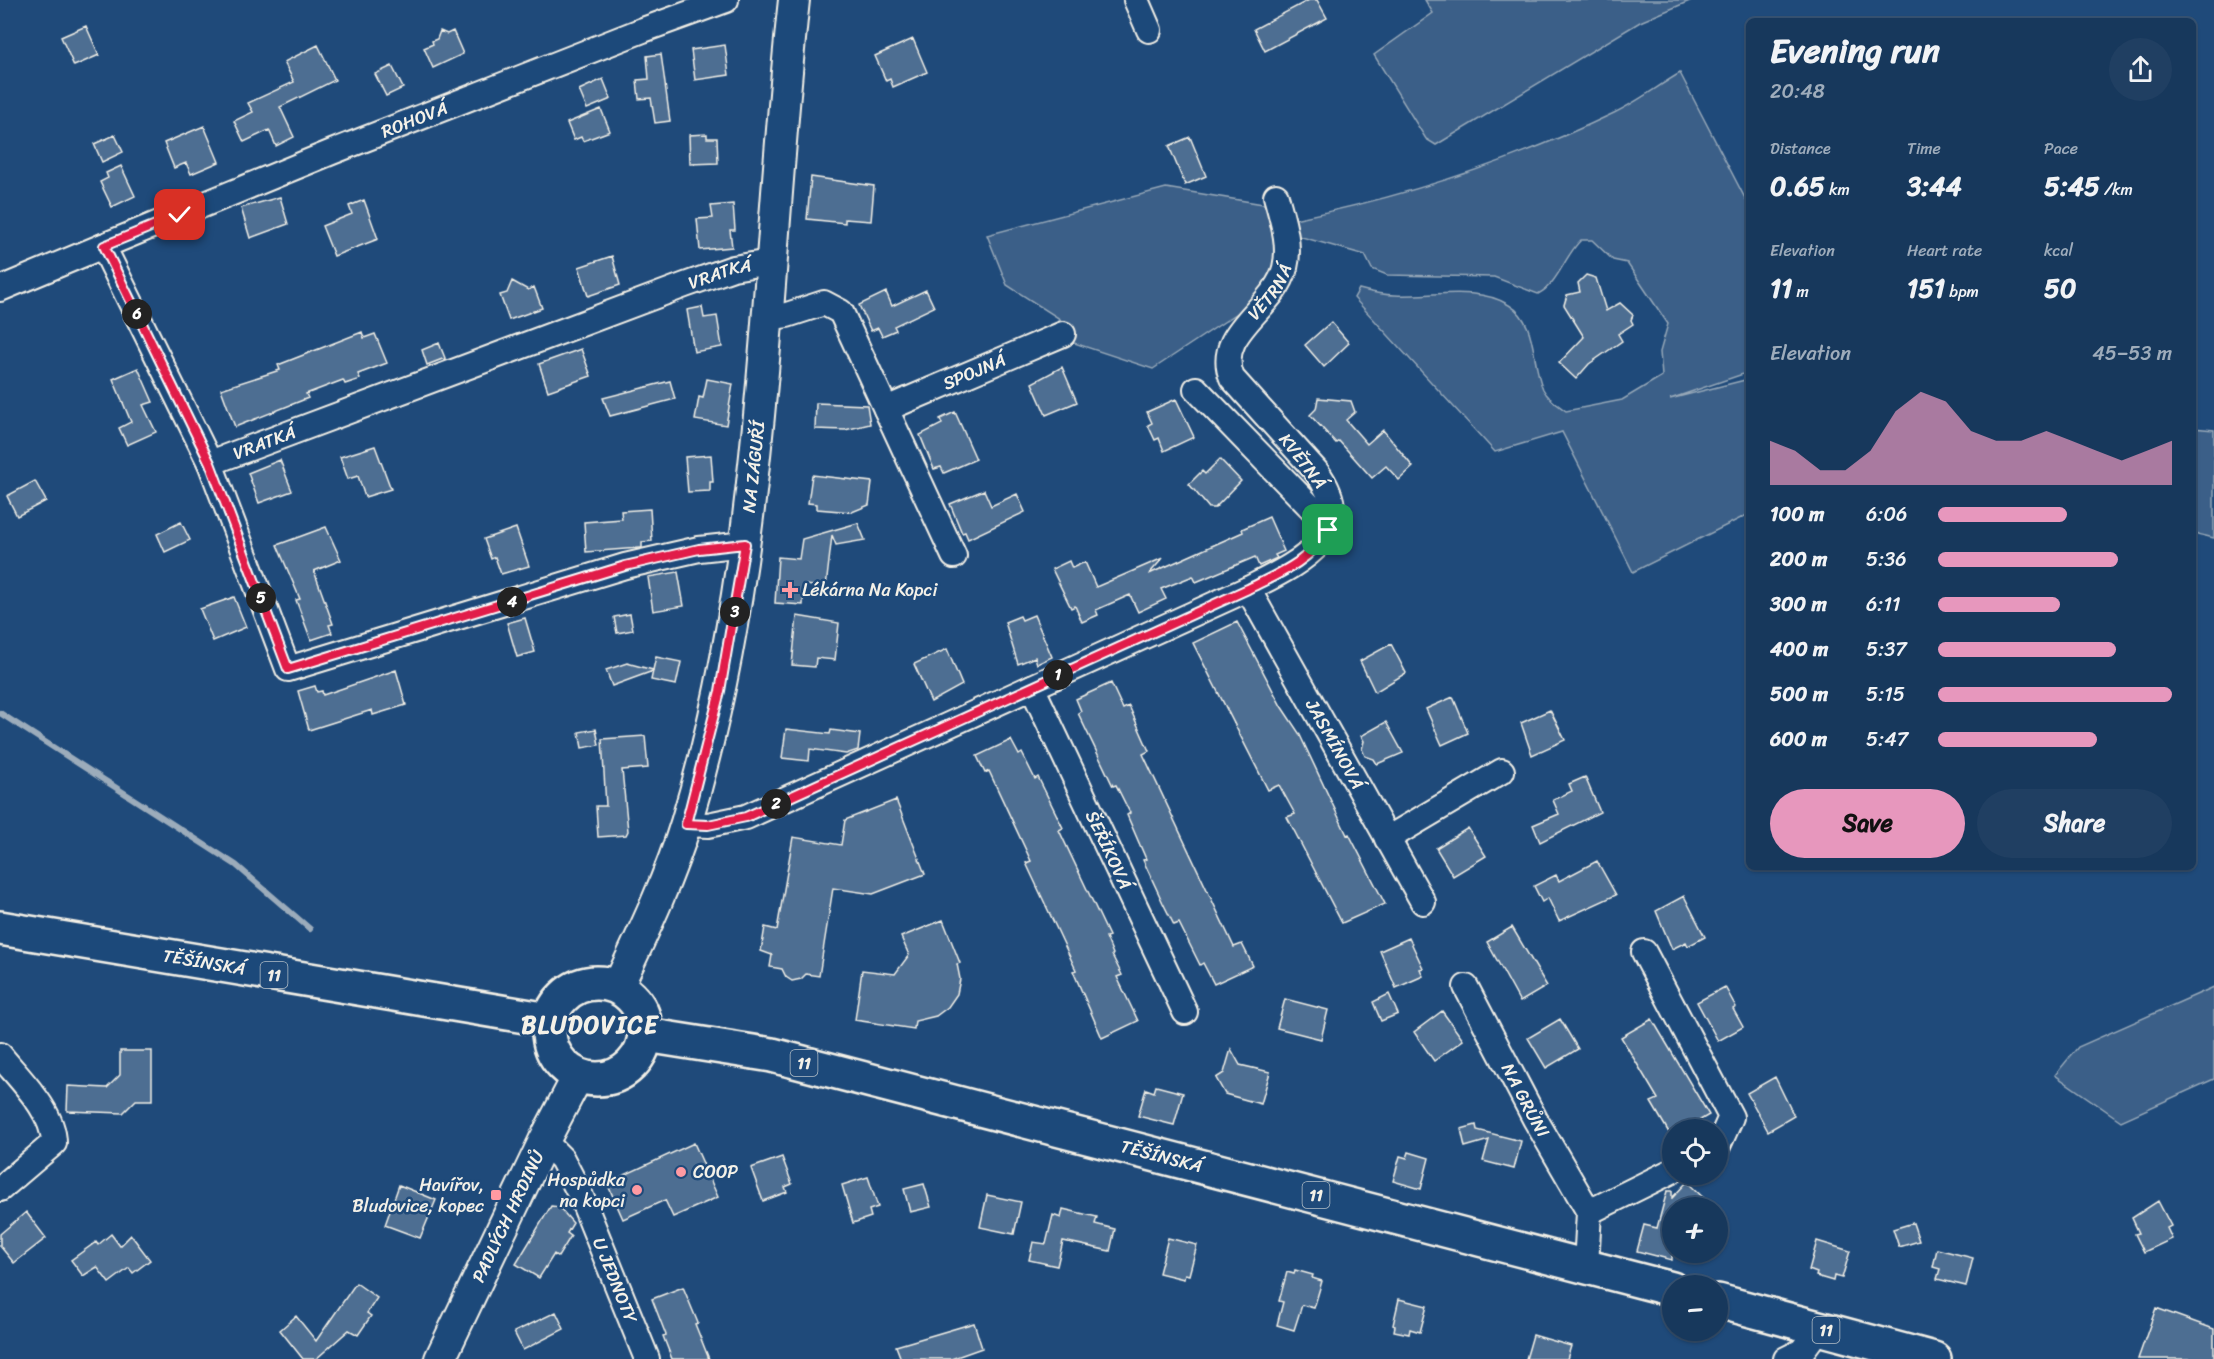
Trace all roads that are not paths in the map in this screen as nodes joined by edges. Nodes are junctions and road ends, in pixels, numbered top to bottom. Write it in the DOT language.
graph roads {
  1 [pos="726,0"];
  2 [pos="794,0"];
  3 [pos="1136,0"];
  4 [pos="1149,30"];
  5 [pos="1276,196"];
  6 [pos="104,246"];
  7 [pos="770,262"];
  8 [pos="0,289"];
  9 [pos="766,318"];
  10 [pos="1064,334"];
  11 [pos="1232,378"];
  12 [pos="1196,389"];
  13 [pos="886,410"];
  14 [pos="210,463"];
  15 [pos="1329,526"];
  16 [pos="745,544"];
  17 [pos="954,556"];
  18 [pos="1248,589"];
  19 [pos="1032,687"];
  20 [pos="1502,771"];
  21 [pos="686,824"];
  22 [pos="1388,839"];
  23 [pos="1423,902"];
  24 [pos="0,928"];
  25 [pos="1644,952"];
  26 [pos="618,986"];
  27 [pos="1466,987"];
  28 [pos="1185,1012"];
  29 [pos="549,1020"];
  30 [pos="646,1035"];
  31 [pos="0,1055"];
  32 [pos="578,1076"];
  33 [pos="1728,1124"];
  34 [pos="544,1142"];
  35 [pos="1662,1176"];
  36 [pos="0,1189"];
  37 [pos="1589,1212"];
  38 [pos="1586,1266"];
  39 [pos="1662,1286"];
  40 [pos="1728,1304"];
  41 [pos="1819,1328"];
  42 [pos="440,1359"];
  43 [pos="647,1359"];
  44 [pos="1786,1359"];
  45 [pos="1934,1359"];
  1 -- 6 [label="street, ROHOVÁ"];
  2 -- 7 [label="street, NA ZÁGUŘÍ"];
  3 -- 4 [label="street"];
  5 -- 11 [label="street, VĚTRNÁ"];
  6 -- 8 [label="street, ROHOVÁ"];
  6 -- 14 [label="street"];
  7 -- 9 [label="street, NA ZÁGUŘÍ"];
  7 -- 14 [label="street, VRATKÁ"];
  9 -- 13 [label="street"];
  9 -- 16 [label="street, NA ZÁGUŘÍ"];
  10 -- 13 [label="street, SPOJNÁ"];
  11 -- 15 [label="street, KVĚTNÁ"];
  12 -- 15 [label="street"];
  13 -- 17 [label="street"];
  14 -- 16 [label="street, VRATKÁ"];
  15 -- 18 [label="street"];
  16 -- 21 [label="street, NA ZÁGUŘÍ"];
  18 -- 19 [label="street"];
  18 -- 22 [label="street, JASMÍNOVÁ"];
  19 -- 21 [label="street"];
  19 -- 28 [label="street, ŠEŘÍKOVÁ"];
  20 -- 22 [label="street"];
  21 -- 26 [label="street, NA ZÁGUŘÍ"];
  22 -- 23 [label="street, JASMÍNOVÁ"];
  24 -- 29 [label="main road, TĚŠÍNSKÁ / 11"];
  25 -- 33 [label="street"];
  26 -- 29 [label="main road"];
  26 -- 30 [label="main road"];
  27 -- 37 [label="street, NA GRŮNI"];
  29 -- 32 [label="main road"];
  30 -- 32 [label="main road"];
  30 -- 38 [label="main road, TĚŠÍNSKÁ / 11"];
  31 -- 36 [label="street"];
  32 -- 34 [label="street, PADLÝCH HRDINŮ"];
  34 -- 42 [label="street, PADLÝCH HRDINŮ"];
  34 -- 43 [label="street, U JEDNOTY"];
  35 -- 37 [label="street"];
  37 -- 38 [label="street"];
  38 -- 39 [label="main road, TĚŠÍNSKÁ / 11"];
  40 -- 41 [label="main road, 11"];
  41 -- 44 [label="street"];
  41 -- 45 [label="main road, 11"];
}
